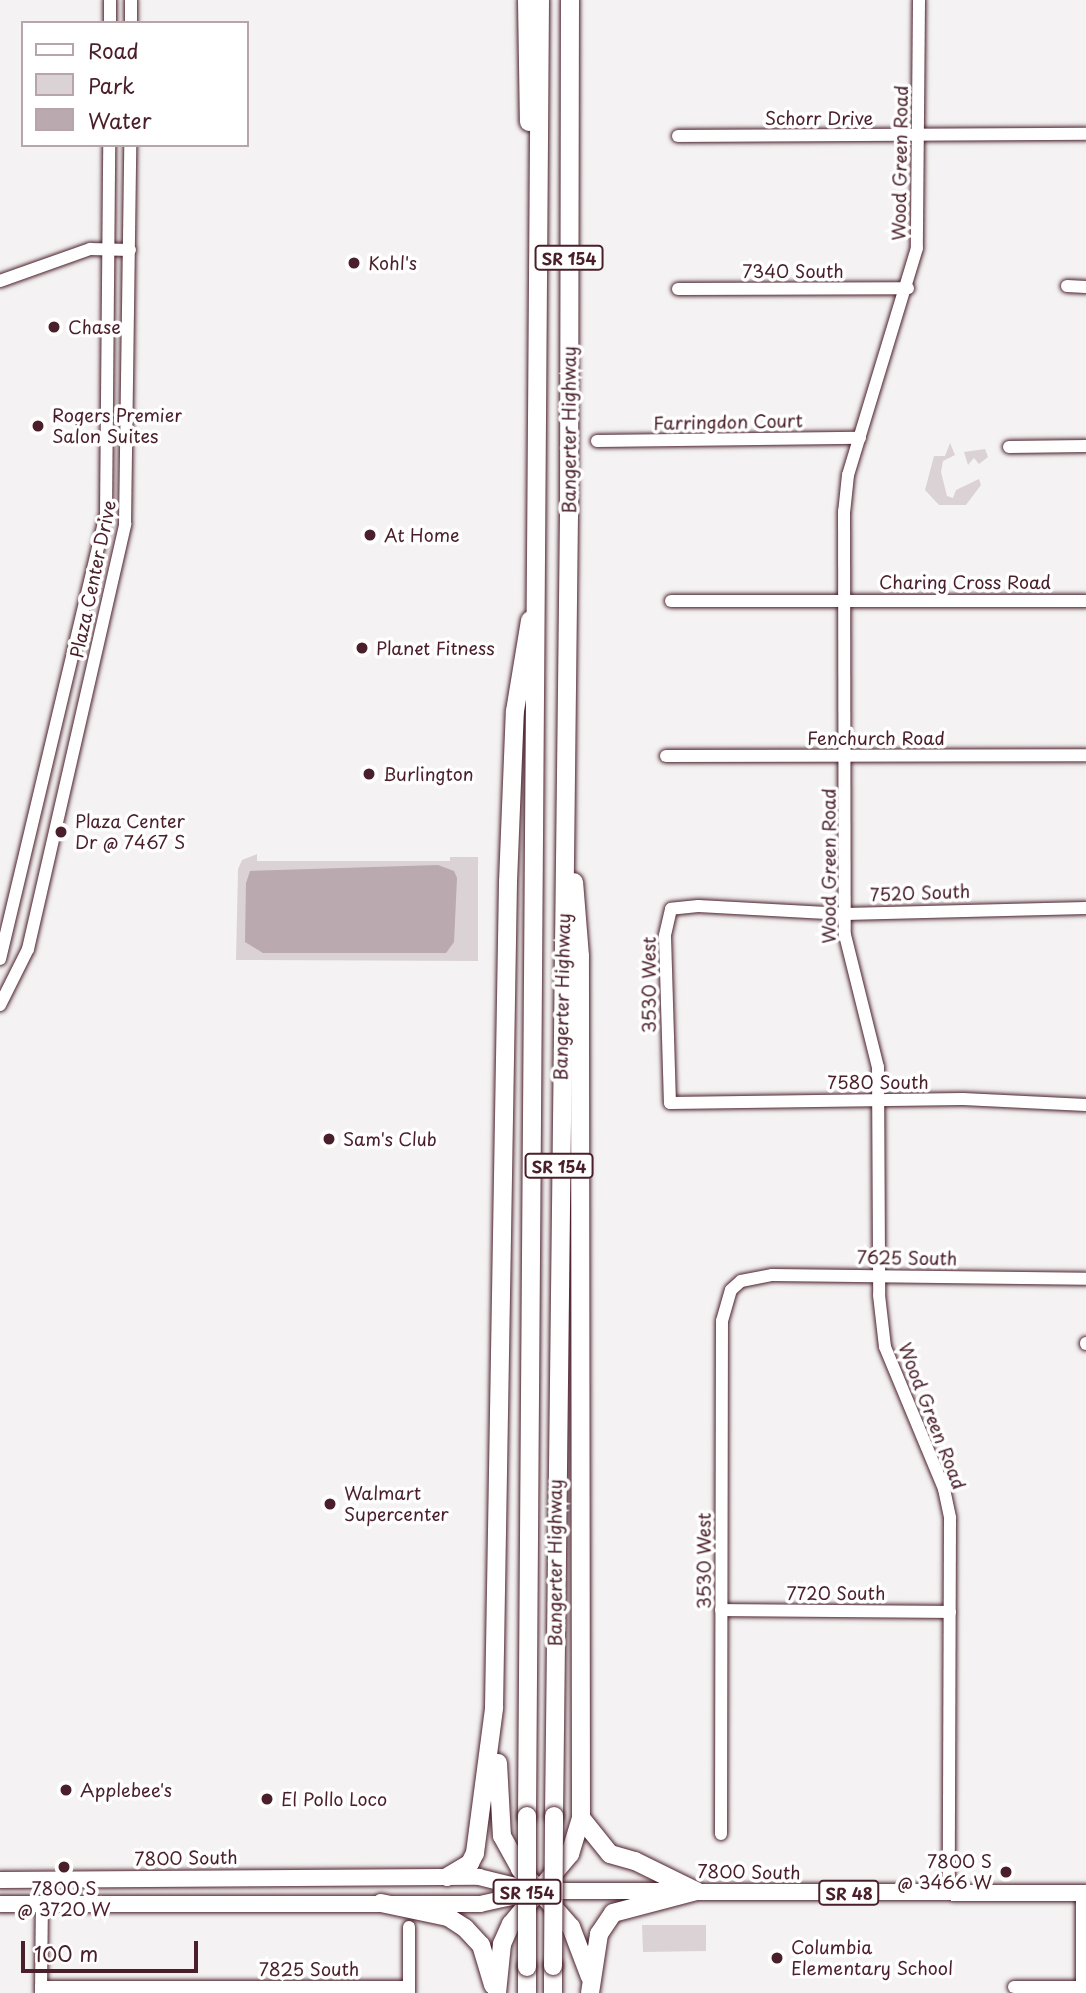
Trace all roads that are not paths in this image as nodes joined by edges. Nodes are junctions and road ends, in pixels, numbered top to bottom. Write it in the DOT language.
graph roads {
  1 [pos="110,0"];
  2 [pos="131,0"];
  3 [pos="527,0"];
  4 [pos="540,0"];
  5 [pos="570,0"];
  6 [pos="919,0"];
  7 [pos="110,21"];
  8 [pos="131,21"];
  9 [pos="1086,134"];
  10 [pos="678,136"];
  11 [pos="919,136"];
  12 [pos="109,147"];
  13 [pos="131,147"];
  14 [pos="539,201"];
  15 [pos="109,248"];
  16 [pos="130,250"];
  17 [pos="0,281"];
  18 [pos="1067,286"];
  19 [pos="1086,286"];
  20 [pos="908,288"];
  21 [pos="678,289"];
  22 [pos="860,439"];
  23 [pos="597,441"];
  24 [pos="1086,446"];
  25 [pos="1009,447"];
  26 [pos="538,582"];
  27 [pos="844,599"];
  28 [pos="671,601"];
  29 [pos="1086,601"];
  30 [pos="846,755"];
  31 [pos="1086,755"];
  32 [pos="666,756"];
  33 [pos="565,774"];
  34 [pos="1086,908"];
  35 [pos="671,909"];
  36 [pos="845,914"];
  37 [pos="0,959"];
  38 [pos="0,1005"];
  39 [pos="879,1100"];
  40 [pos="670,1103"];
  41 [pos="1086,1105"];
  42 [pos="879,1276"];
  43 [pos="1086,1279"];
  44 [pos="731,1290"];
  45 [pos="721,1610"];
  46 [pos="950,1612"];
  47 [pos="494,1708"];
  48 [pos="581,1818"];
  49 [pos="720,1834"];
  50 [pos="447,1877"];
  51 [pos="0,1880"];
  52 [pos="538,1891"];
  53 [pos="696,1891"];
  54 [pos="1084,1893"];
  55 [pos="949,1894"];
  56 [pos="381,1903"];
  57 [pos="0,1904"];
  58 [pos="42,1904"];
  59 [pos="409,1927"];
  60 [pos="590,1985"];
  61 [pos="1014,1986"];
  62 [pos="41,1990"];
  63 [pos="409,1990"];
  64 [pos="1082,1990"];
  65 [pos="495,1993"];
  66 [pos="527,1993"];
  67 [pos="553,1993"];
  1 -- 7 [label="street"];
  2 -- 8 [label="street"];
  3 -- 14 [label="highway"];
  4 -- 14 [label="highway, Bangerter Highway / SR 154"];
  5 -- 33 [label="highway, Bangerter Highway / SR 154"];
  6 -- 11 [label="street, Wood Green Road"];
  9 -- 11 [label="street, Schorr Drive"];
  10 -- 11 [label="street, Schorr Drive"];
  11 -- 20 [label="street, Wood Green Road"];
  12 -- 15 [label="street, Plaza Center Drive"];
  13 -- 16 [label="street, Plaza Center Drive"];
  14 -- 26 [label="highway, Bangerter Highway / SR 154"];
  15 -- 16 [label="street"];
  15 -- 17 [label="street"];
  15 -- 37 [label="street, Plaza Center Drive"];
  16 -- 38 [label="street, Plaza Center Drive"];
  18 -- 19 [label="street"];
  20 -- 21 [label="street, 7340 South"];
  20 -- 22 [label="street, Wood Green Road"];
  22 -- 23 [label="street, Farringdon Court"];
  22 -- 27 [label="street, Wood Green Road"];
  24 -- 25 [label="street"];
  26 -- 47 [label="highway"];
  26 -- 66 [label="highway, Bangerter Highway / SR 154, bridge"];
  27 -- 28 [label="street, Charing Cross Road"];
  27 -- 29 [label="street, Charing Cross Road"];
  27 -- 30 [label="street, Wood Green Road"];
  30 -- 31 [label="street, Fenchurch Road"];
  30 -- 32 [label="street, Fenchurch Road"];
  30 -- 36 [label="street, Wood Green Road"];
  33 -- 48 [label="highway"];
  33 -- 67 [label="highway, Bangerter Highway / SR 154, bridge"];
  34 -- 36 [label="street, 7520 South"];
  35 -- 36 [label="street, 7520 South"];
  35 -- 40 [label="street, 3530 West"];
  36 -- 39 [label="street, Wood Green Road"];
  39 -- 40 [label="street, 7580 South"];
  39 -- 41 [label="street, 7580 South"];
  39 -- 42 [label="street, Wood Green Road"];
  42 -- 43 [label="street, 7625 South"];
  42 -- 44 [label="street, 7625 South"];
  42 -- 46 [label="street, Wood Green Road"];
  44 -- 45 [label="street, 3530 West"];
  45 -- 46 [label="street, 7720 South"];
  45 -- 49 [label="street, 3530 West"];
  46 -- 55 [label="street, Wood Green Road"];
  47 -- 50 [label="highway"];
  47 -- 52 [label="highway"];
  48 -- 52 [label="highway"];
  48 -- 53 [label="highway"];
  50 -- 51 [label="main road, 7800 South"];
  50 -- 52 [label="main road, 7800 South"];
  52 -- 53 [label="main road, 7800 South / SR 48"];
  52 -- 56 [label="main road, 7800 South"];
  52 -- 60 [label="highway"];
  52 -- 65 [label="highway"];
  53 -- 55 [label="main road, 7800 South / SR 48"];
  53 -- 60 [label="highway"];
  54 -- 55 [label="main road, 7800 South / SR 48"];
  54 -- 64 [label="street"];
  56 -- 58 [label="main road, 7800 South"];
  56 -- 65 [label="highway"];
  57 -- 58 [label="main road, 7800 South"];
  58 -- 62 [label="street"];
  59 -- 63 [label="street"];
  61 -- 64 [label="street"];
  62 -- 63 [label="street, 7825 South"];
}
